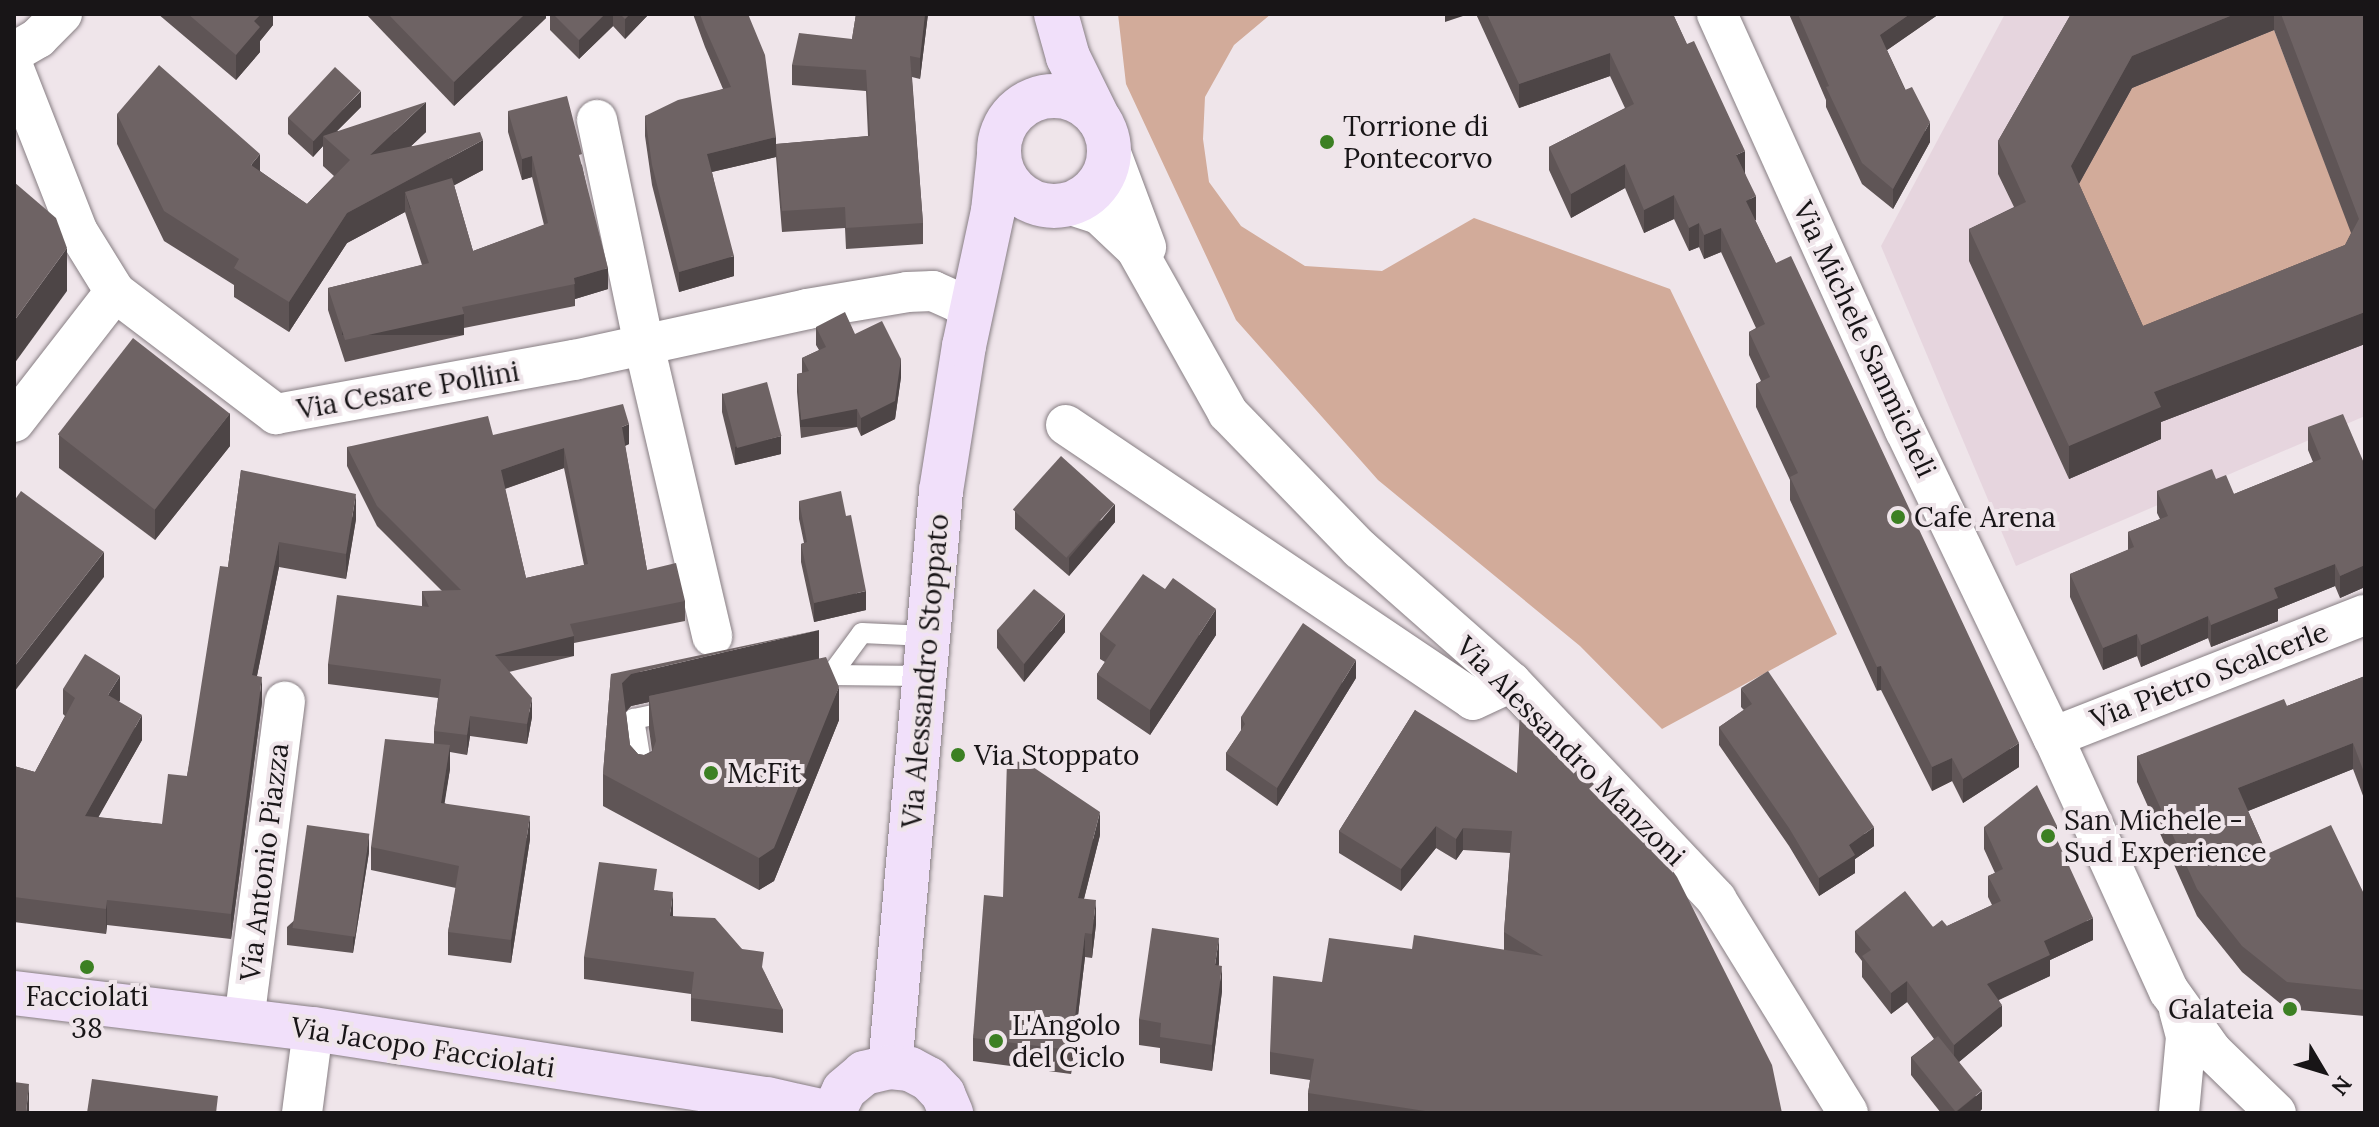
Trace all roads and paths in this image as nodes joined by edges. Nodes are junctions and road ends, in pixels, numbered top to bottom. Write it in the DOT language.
graph roads {
  1 [pos="62,14"];
  2 [pos="1048,14"];
  3 [pos="1056,14"];
  4 [pos="1717,14"];
  5 [pos="14,52"];
  6 [pos="14,69"];
  7 [pos="1017,110"];
  8 [pos="597,120"];
  9 [pos="1103,133"];
  10 [pos="999,155"];
  11 [pos="1062,205"];
  12 [pos="115,292"];
  13 [pos="974,296"];
  14 [pos="1171,306"];
  15 [pos="644,345"];
  16 [pos="14,422"];
  17 [pos="1066,425"];
  18 [pos="2365,615"];
  19 [pos="712,636"];
  20 [pos="925,656"];
  21 [pos="831,675"];
  22 [pos="1511,682"];
  23 [pos="793,683"];
  24 [pos="285,702"];
  25 [pos="692,706"];
  26 [pos="2053,737"];
  27 [pos="643,775"];
  28 [pos="14,993"];
  29 [pos="2179,1010"];
  30 [pos="244,1021"];
  31 [pos="313,1029"];
  32 [pos="890,1067"];
  33 [pos="302,1113"];
  34 [pos="831,1113"];
  35 [pos="951,1113"];
  36 [pos="1848,1113"];
  37 [pos="2179,1113"];
  38 [pos="2276,1113"];
  1 -- 5 [label="street"];
  2 -- 7 [label="main road"];
  3 -- 9 [label="main road, Via Alessandro Manzoni"];
  4 -- 26 [label="street, Via Michele Sanmicheli"];
  6 -- 12 [label="street"];
  7 -- 9 [label="main road"];
  7 -- 10 [label="main road"];
  8 -- 15 [label="street"];
  9 -- 11 [label="main road"];
  9 -- 14 [label="street, Via Alessandro Manzoni"];
  10 -- 11 [label="main road"];
  10 -- 13 [label="main road, Via Alessandro Stoppato"];
  11 -- 13 [label="main road, Via Alessandro Stoppato"];
  11 -- 14 [label="street, Via Alessandro Manzoni"];
  12 -- 15 [label="street, Via Cesare Pollini"];
  12 -- 16 [label="street"];
  13 -- 15 [label="street, Via Cesare Pollini"];
  13 -- 20 [label="main road, Via Alessandro Stoppato"];
  14 -- 22 [label="street, Via Alessandro Manzoni"];
  15 -- 19 [label="street"];
  17 -- 22 [label="street"];
  18 -- 26 [label="street, Via Pietro Scalcerle"];
  20 -- 21 [label="lane"];
  20 -- 21 [label="lane"];
  20 -- 32 [label="main road, Via Alessandro Stoppato"];
  21 -- 23 [label="lane"];
  22 -- 36 [label="street, Via Alessandro Manzoni"];
  24 -- 30 [label="street, Via Antonio Piazza"];
  25 -- 27 [label="lane"];
  26 -- 29 [label="street, Via Michele Sanmicheli"];
  28 -- 30 [label="main road, Via Jacopo Facciolati"];
  29 -- 37 [label="street, Via Michele Sanmicheli"];
  29 -- 38 [label="street, Via Michele Sanmicheli"];
  30 -- 31 [label="main road, Via Jacopo Facciolati"];
  31 -- 33 [label="street"];
  31 -- 34 [label="main road, Via Jacopo Facciolati"];
  32 -- 34 [label="main road"];
  32 -- 35 [label="main road"];
}
